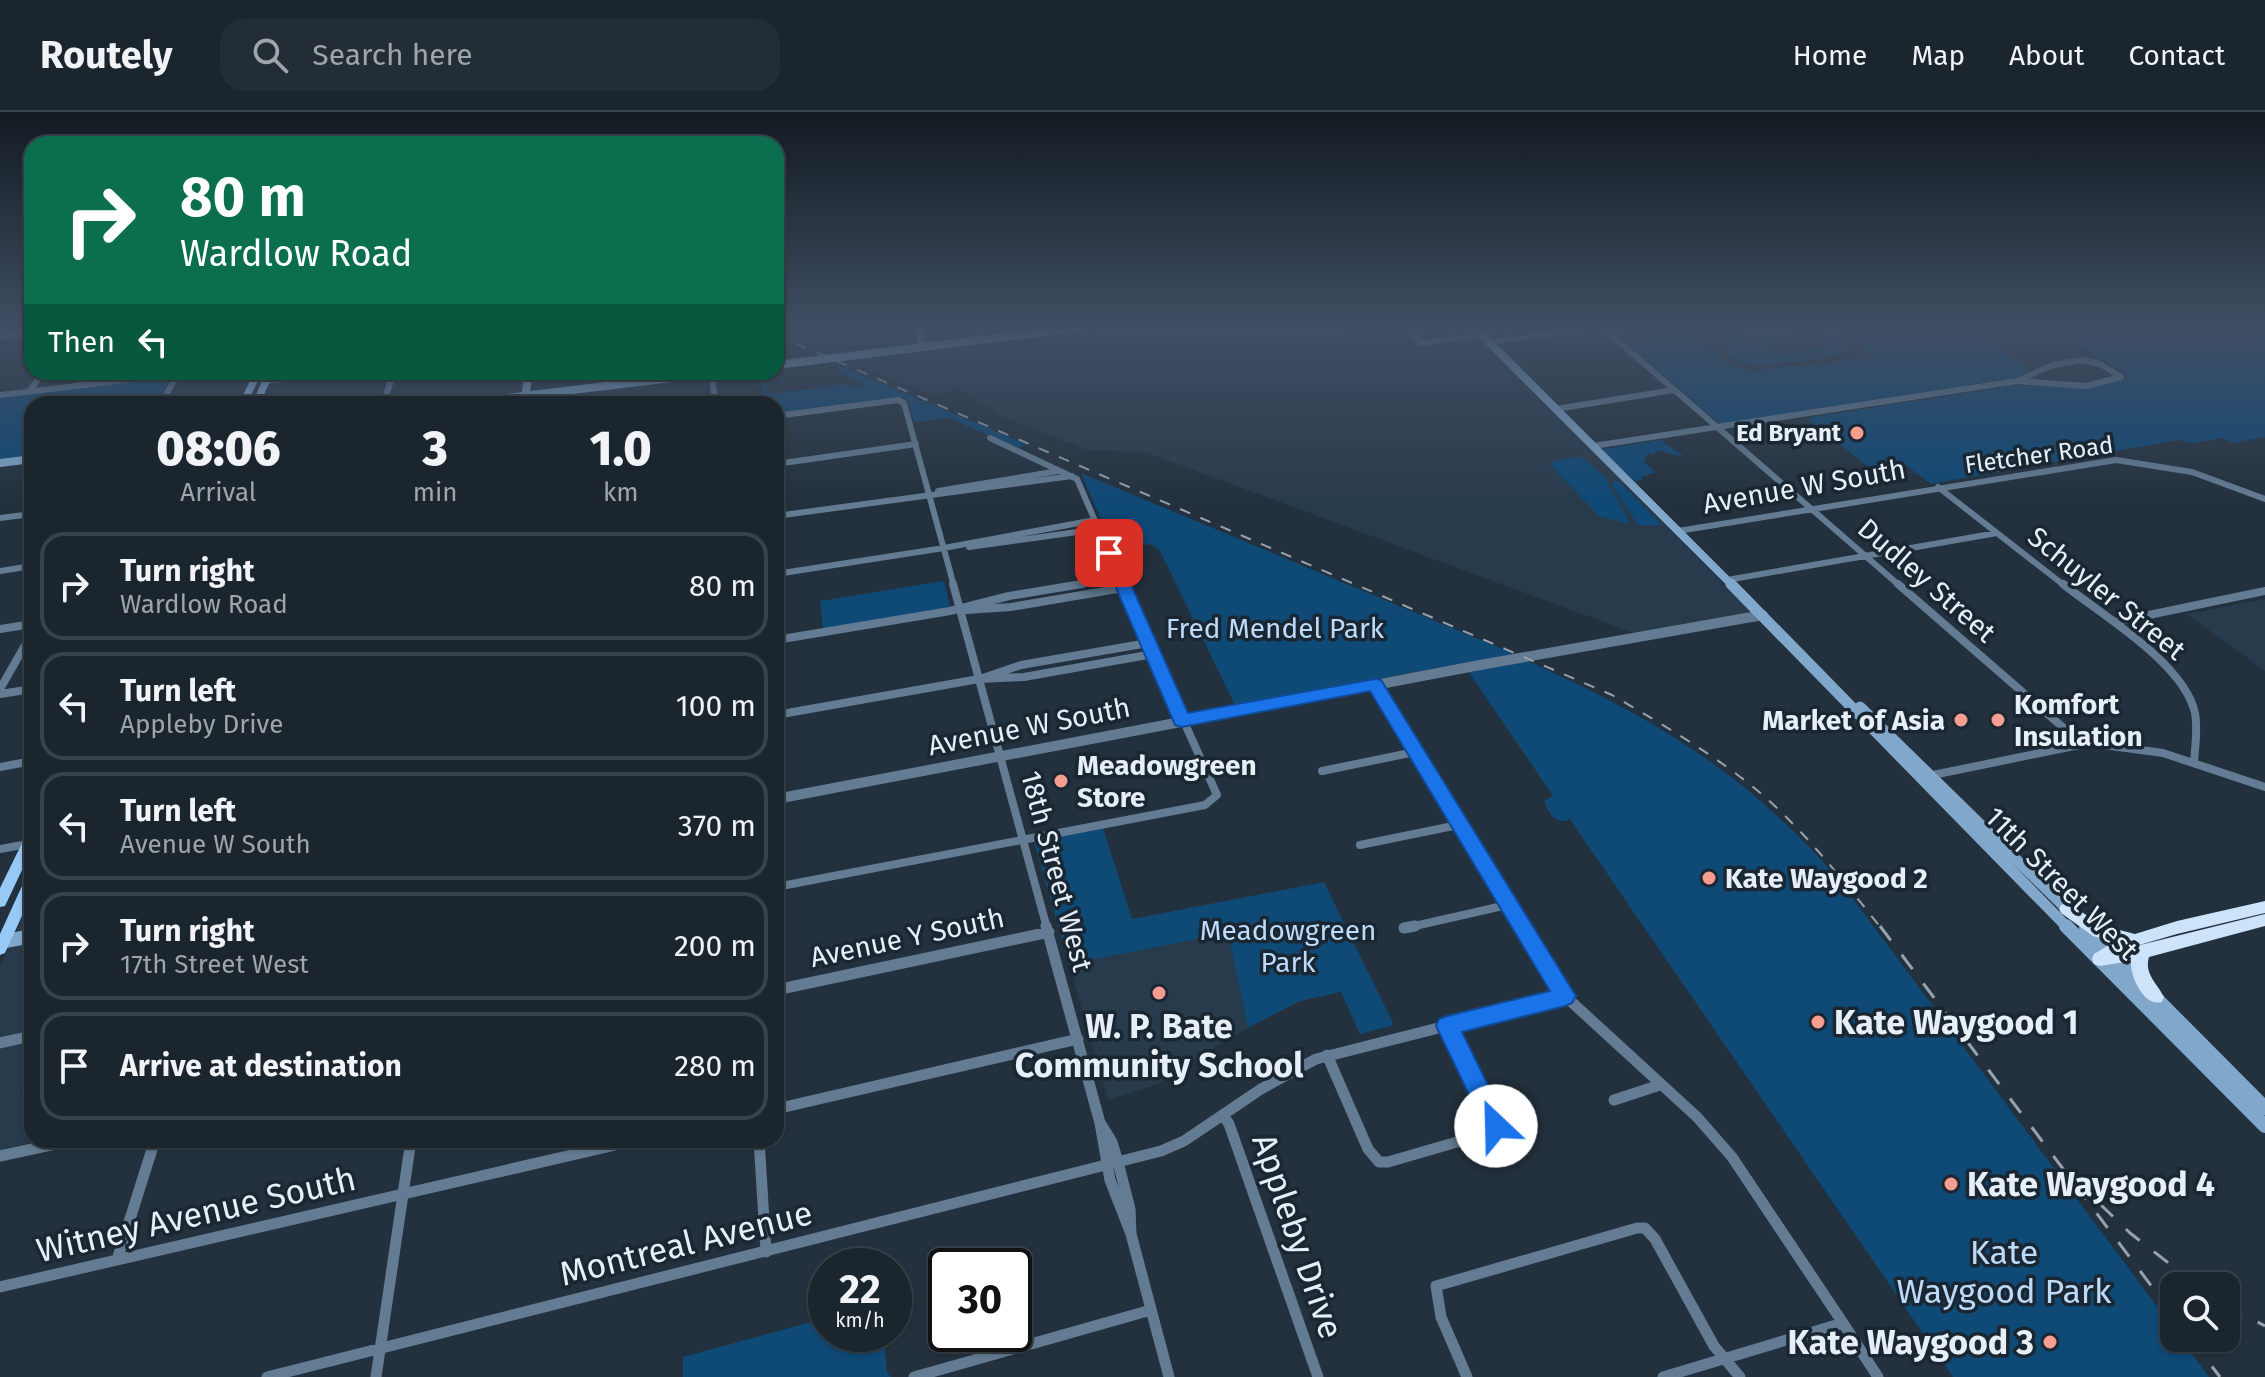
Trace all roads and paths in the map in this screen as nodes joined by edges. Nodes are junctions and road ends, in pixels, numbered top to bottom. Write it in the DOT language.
graph roads {
  1 [pos="34,385"];
  2 [pos="84,385"];
  3 [pos="609,385"];
  4 [pos="1532,385"];
  5 [pos="1668,385"];
  6 [pos="1991,385"];
  7 [pos="1674,390"];
  8 [pos="29,392"];
  9 [pos="0,395"];
  10 [pos="548,396"];
  11 [pos="1556,409"];
  12 [pos="784,415"];
  13 [pos="1717,427"];
  14 [pos="990,438"];
  15 [pos="916,444"];
  16 [pos="1593,446"];
  17 [pos="24,460"];
  18 [pos="0,463"];
  19 [pos="784,463"];
  20 [pos="1060,471"];
  21 [pos="1047,476"];
  22 [pos="1073,476"];
  23 [pos="1938,487"];
  24 [pos="929,494"];
  25 [pos="2265,502"];
  26 [pos="1812,509"];
  27 [pos="24,515"];
  28 [pos="784,515"];
  29 [pos="0,518"];
  30 [pos="1097,525"];
  31 [pos="1678,531"];
  32 [pos="1997,533"];
  33 [pos="944,548"];
  34 [pos="1865,556"];
  35 [pos="24,567"];
  36 [pos="0,571"];
  37 [pos="784,573"];
  38 [pos="1119,578"];
  39 [pos="1727,580"];
  40 [pos="1123,588"];
  41 [pos="2265,591"];
  42 [pos="960,609"];
  43 [pos="1763,615"];
  44 [pos="2115,622"];
  45 [pos="24,625"];
  46 [pos="0,629"];
  47 [pos="784,639"];
  48 [pos="1148,643"];
  49 [pos="24,648"];
  50 [pos="1153,654"];
  51 [pos="979,679"];
  52 [pos="1375,685"];
  53 [pos="24,690"];
  54 [pos="0,692"];
  55 [pos="784,714"];
  56 [pos="1182,721"];
  57 [pos="2081,743"];
  58 [pos="1415,752"];
  59 [pos="1001,756"];
  60 [pos="24,762"];
  61 [pos="2194,763"];
  62 [pos="0,767"];
  63 [pos="1322,771"];
  64 [pos="1926,776"];
  65 [pos="2265,787"];
  66 [pos="784,797"];
  67 [pos="1458,825"];
  68 [pos="1023,839"];
  69 [pos="24,842"];
  70 [pos="1360,845"];
  71 [pos="0,849"];
  72 [pos="24,852"];
  73 [pos="784,885"];
  74 [pos="24,896"];
  75 [pos="0,902"];
  76 [pos="1507,905"];
  77 [pos="2265,907"];
  78 [pos="2067,909"];
  79 [pos="2265,920"];
  80 [pos="1404,928"];
  81 [pos="1049,932"];
  82 [pos="24,938"];
  83 [pos="1,944"];
  84 [pos="2139,946"];
  85 [pos="2108,955"];
  86 [pos="784,988"];
  87 [pos="1565,996"];
  88 [pos="2156,997"];
  89 [pos="1447,1026"];
  90 [pos="24,1038"];
  91 [pos="1078,1039"];
  92 [pos="0,1043"];
  93 [pos="1327,1055"];
  94 [pos="1660,1085"];
  95 [pos="1614,1100"];
  96 [pos="784,1107"];
  97 [pos="2265,1108"];
  98 [pos="1223,1115"];
  99 [pos="2265,1126"];
  100 [pos="37,1148"];
  101 [pos="152,1148"];
  102 [pos="410,1148"];
  103 [pos="603,1148"];
  104 [pos="760,1148"];
  105 [pos="0,1156"];
  106 [pos="1112,1163"];
  107 [pos="403,1195"];
  108 [pos="766,1252"];
  109 [pos="117,1260"];
  110 [pos="0,1287"];
  111 [pos="1151,1310"];
  112 [pos="1843,1323"];
  113 [pos="380,1349"];
  114 [pos="1724,1358"];
  115 [pos="267,1377"];
  116 [pos="376,1377"];
  117 [pos="914,1377"];
  118 [pos="1169,1377"];
  119 [pos="1318,1377"];
  120 [pos="1467,1377"];
  121 [pos="1663,1377"];
  122 [pos="1740,1377"];
  123 [pos="1878,1377"];
  1 -- 8 [label="street"];
  2 -- 8 [label="street"];
  3 -- 10 [label="main road"];
  4 -- 11 [label="main road, 11th Street West"];
  5 -- 7 [label="street, Dudley Street"];
  6 -- 13 [label="street"];
  7 -- 11 [label="street"];
  7 -- 13 [label="street, Dudley Street"];
  8 -- 9 [label="street"];
  11 -- 16 [label="main road, 11th Street West"];
  12 -- 15 [label="street, 18th Street West"];
  13 -- 16 [label="street"];
  13 -- 26 [label="street, Dudley Street"];
  14 -- 20 [label="street"];
  15 -- 19 [label="street"];
  15 -- 24 [label="street, 18th Street West"];
  16 -- 31 [label="main road, 11th Street West"];
  17 -- 18 [label="main road"];
  20 -- 21 [label="street"];
  20 -- 22 [label="street"];
  21 -- 22 [label="street"];
  21 -- 24 [label="street"];
  22 -- 30 [label="street"];
  23 -- 25 [label="street, Fletcher Road"];
  23 -- 26 [label="street, Avenue W South"];
  23 -- 32 [label="street, Schuyler Street"];
  24 -- 28 [label="street"];
  24 -- 33 [label="street, 18th Street West"];
  26 -- 31 [label="street, Avenue W South"];
  26 -- 34 [label="street, Dudley Street"];
  27 -- 29 [label="street"];
  30 -- 33 [label="street"];
  30 -- 38 [label="street"];
  31 -- 39 [label="main road, 11th Street West"];
  32 -- 34 [label="street"];
  32 -- 44 [label="street, Schuyler Street"];
  33 -- 37 [label="street"];
  33 -- 42 [label="street, 18th Street West"];
  34 -- 39 [label="street"];
  34 -- 57 [label="street, Dudley Street"];
  35 -- 36 [label="street"];
  38 -- 40 [label="street"];
  38 -- 42 [label="street"];
  39 -- 43 [label="main road, 11th Street West"];
  40 -- 42 [label="street"];
  40 -- 48 [label="street"];
  41 -- 44 [label="street"];
  42 -- 47 [label="street"];
  42 -- 51 [label="street, 18th Street West"];
  43 -- 52 [label="street, Avenue W South"];
  43 -- 64 [label="main road, 11th Street West"];
  44 -- 61 [label="street, Schuyler Street"];
  45 -- 46 [label="street"];
  48 -- 50 [label="street"];
  48 -- 51 [label="street"];
  49 -- 54 [label="street"];
  50 -- 51 [label="street"];
  50 -- 56 [label="street"];
  51 -- 55 [label="street"];
  51 -- 59 [label="street, 18th Street West"];
  52 -- 56 [label="street, Avenue W South"];
  52 -- 58 [label="street"];
  53 -- 54 [label="street"];
  56 -- 59 [label="street, Avenue W South"];
  56 -- 68 [label="street"];
  57 -- 61 [label="street"];
  57 -- 64 [label="street"];
  58 -- 63 [label="street"];
  58 -- 67 [label="street"];
  59 -- 66 [label="street, Avenue W South"];
  59 -- 68 [label="street, 18th Street West"];
  60 -- 62 [label="street"];
  61 -- 65 [label="street"];
  64 -- 78 [label="main road, 11th Street West"];
  64 -- 85 [label="main road, 11th Street West"];
  67 -- 70 [label="street"];
  67 -- 76 [label="street"];
  68 -- 73 [label="street"];
  68 -- 81 [label="street, 18th Street West"];
  69 -- 71 [label="street"];
  72 -- 75 [label="main road"];
  74 -- 83 [label="main road"];
  76 -- 80 [label="street"];
  76 -- 87 [label="street"];
  77 -- 84 [label="highway"];
  78 -- 84 [label="highway"];
  78 -- 85 [label="main road, 11th Street West"];
  79 -- 84 [label="highway"];
  81 -- 86 [label="street, Avenue Y South"];
  81 -- 91 [label="street, 18th Street West"];
  82 -- 83 [label="main road"];
  84 -- 85 [label="highway"];
  84 -- 88 [label="highway"];
  85 -- 88 [label="main road, 11th Street West"];
  85 -- 99 [label="main road, 11th Street West"];
  87 -- 89 [label="street, Montreal Avenue"];
  87 -- 94 [label="street"];
  88 -- 97 [label="main road, 11th Street West"];
  89 -- 93 [label="street, Montreal Avenue"];
  89 -- 93 [label="street"];
  90 -- 92 [label="street"];
  91 -- 96 [label="street"];
  91 -- 106 [label="street, 18th Street West"];
  93 -- 98 [label="street, Montreal Avenue"];
  94 -- 95 [label="street"];
  94 -- 112 [label="street"];
  98 -- 106 [label="street, Montreal Avenue"];
  98 -- 119 [label="street, Appleby Drive"];
  100 -- 105 [label="street"];
  101 -- 109 [label="street"];
  102 -- 107 [label="street"];
  103 -- 107 [label="street, Witney Avenue South"];
  104 -- 108 [label="street"];
  106 -- 108 [label="street, Montreal Avenue"];
  106 -- 111 [label="street, 18th Street West"];
  107 -- 109 [label="street, Witney Avenue South"];
  107 -- 113 [label="street"];
  108 -- 113 [label="street, Montreal Avenue"];
  109 -- 110 [label="street, Witney Avenue South"];
  111 -- 117 [label="street"];
  111 -- 118 [label="street"];
  112 -- 114 [label="street"];
  112 -- 123 [label="street"];
  113 -- 115 [label="street, Montreal Avenue"];
  113 -- 116 [label="street"];
  114 -- 120 [label="street"];
  114 -- 121 [label="street"];
  114 -- 122 [label="street"];
}
